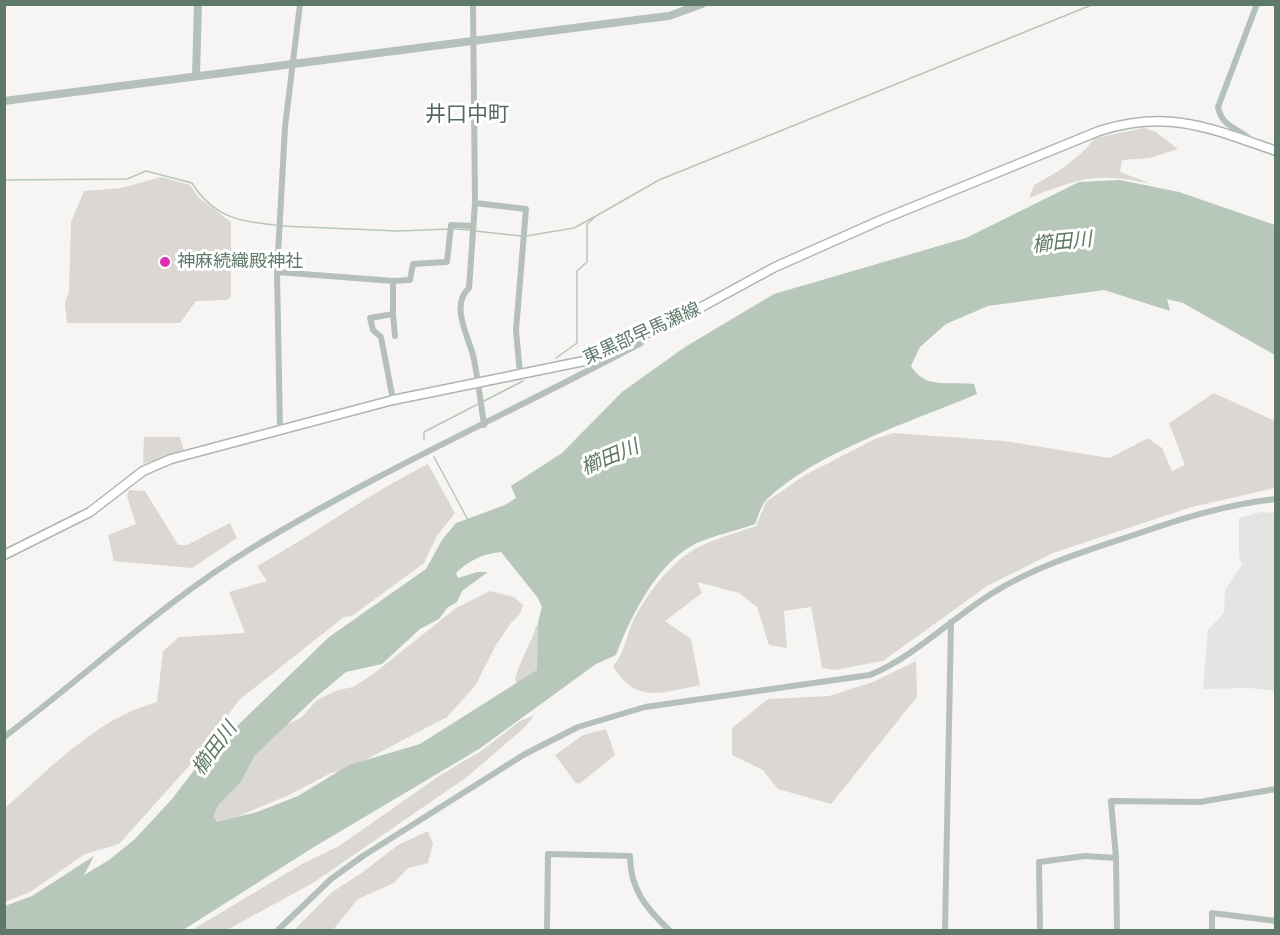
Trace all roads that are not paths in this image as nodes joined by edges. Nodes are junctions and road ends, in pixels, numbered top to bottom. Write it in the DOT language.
graph roads {
  1 [pos="198,4"];
  2 [pos="300,4"];
  3 [pos="473,4"];
  4 [pos="702,4"];
  5 [pos="1257,4"];
  6 [pos="473,41"];
  7 [pos="293,64"];
  8 [pos="196,76"];
  9 [pos="4,101"];
  10 [pos="1256,144"];
  11 [pos="1275,151"];
  12 [pos="475,203"];
  13 [pos="473,230"];
  14 [pos="277,272"];
  15 [pos="393,280"];
  16 [pos="393,314"];
  17 [pos="395,336"];
  18 [pos="642,336"];
  19 [pos="520,374"];
  20 [pos="478,387"];
  21 [pos="393,400"];
  22 [pos="484,425"];
  23 [pos="280,430"];
  24 [pos="1275,499"];
  25 [pos="4,555"];
  26 [pos="951,622"];
  27 [pos="4,737"];
  28 [pos="1275,789"];
  29 [pos="1116,858"];
  30 [pos="1275,921"];
  31 [pos="279,930"];
  32 [pos="547,930"];
  33 [pos="669,930"];
  34 [pos="945,930"];
  35 [pos="1040,930"];
  36 [pos="1117,930"];
  37 [pos="1212,930"];
  1 -- 8 [label="street"];
  2 -- 7 [label="street"];
  3 -- 6 [label="street"];
  4 -- 6 [label="street"];
  5 -- 10 [label="street"];
  6 -- 7 [label="street"];
  6 -- 12 [label="street"];
  7 -- 8 [label="street"];
  7 -- 14 [label="street"];
  8 -- 9 [label="street"];
  10 -- 11 [label="main road, 東黒部早馬瀬線"];
  10 -- 18 [label="main road, 東黒部早馬瀬線"];
  12 -- 13 [label="street"];
  12 -- 19 [label="street"];
  13 -- 15 [label="street"];
  13 -- 20 [label="street"];
  14 -- 15 [label="street"];
  14 -- 23 [label="street"];
  15 -- 16 [label="street"];
  16 -- 17 [label="street"];
  16 -- 21 [label="street"];
  18 -- 19 [label="main road, 東黒部早馬瀬線"];
  18 -- 22 [label="street"];
  19 -- 20 [label="main road, 東黒部早馬瀬線"];
  20 -- 21 [label="main road, 東黒部早馬瀬線"];
  20 -- 22 [label="street"];
  21 -- 23 [label="main road, 東黒部早馬瀬線"];
  22 -- 27 [label="street"];
  23 -- 25 [label="main road, 東黒部早馬瀬線"];
  24 -- 26 [label="street"];
  26 -- 31 [label="street"];
  26 -- 34 [label="street"];
  28 -- 29 [label="street"];
  29 -- 35 [label="street"];
  29 -- 36 [label="street"];
  30 -- 37 [label="street"];
  32 -- 33 [label="street"];
}
